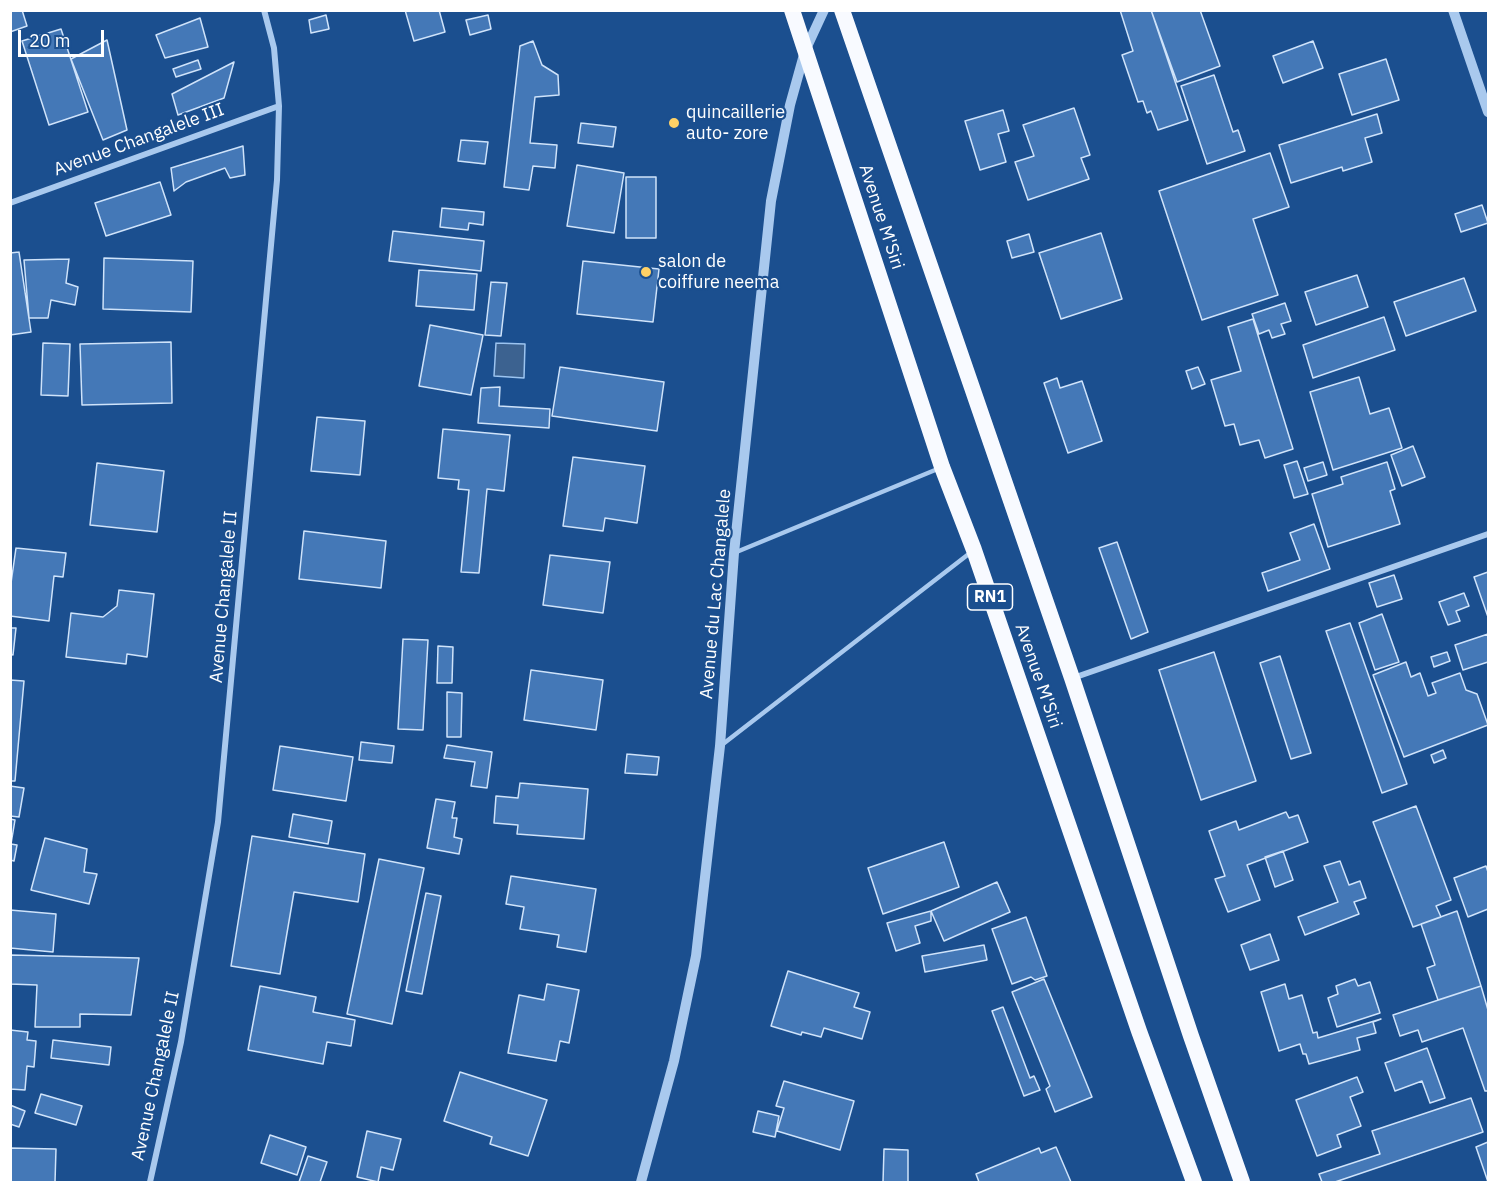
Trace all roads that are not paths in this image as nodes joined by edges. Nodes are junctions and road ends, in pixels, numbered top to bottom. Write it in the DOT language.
graph roads {
  1 [pos="264,10"];
  2 [pos="792,10"];
  3 [pos="824,10"];
  4 [pos="842,10"];
  5 [pos="1453,10"];
  6 [pos="806,51"];
  7 [pos="279,106"];
  8 [pos="1488,112"];
  9 [pos="10,204"];
  10 [pos="942,467"];
  11 [pos="1488,534"];
  12 [pos="974,550"];
  13 [pos="734,553"];
  14 [pos="1072,678"];
  15 [pos="720,746"];
  16 [pos="150,1182"];
  17 [pos="641,1182"];
  18 [pos="1194,1182"];
  19 [pos="1242,1182"];
  1 -- 7 [label="street, Avenue Changalele II"];
  2 -- 6 [label="highway, Avenue M'Siri / RN1"];
  3 -- 6 [label="street, Avenue du Lac Changalele"];
  4 -- 14 [label="highway, Avenue M'Siri / RN1"];
  5 -- 8 [label="street"];
  6 -- 10 [label="highway, Avenue M'Siri / RN1"];
  6 -- 13 [label="street, Avenue du Lac Changalele"];
  7 -- 9 [label="street, Avenue Changalele III"];
  7 -- 16 [label="street, Avenue Changalele II"];
  10 -- 12 [label="highway, Avenue M'Siri / RN1"];
  10 -- 13 [label="lane"];
  11 -- 14 [label="street"];
  12 -- 15 [label="lane"];
  12 -- 18 [label="highway, Avenue M'Siri / RN1"];
  13 -- 15 [label="street, Avenue du Lac Changalele"];
  14 -- 19 [label="highway, Avenue M'Siri / RN1"];
  15 -- 17 [label="street, Avenue du Lac Changalele"];
}
